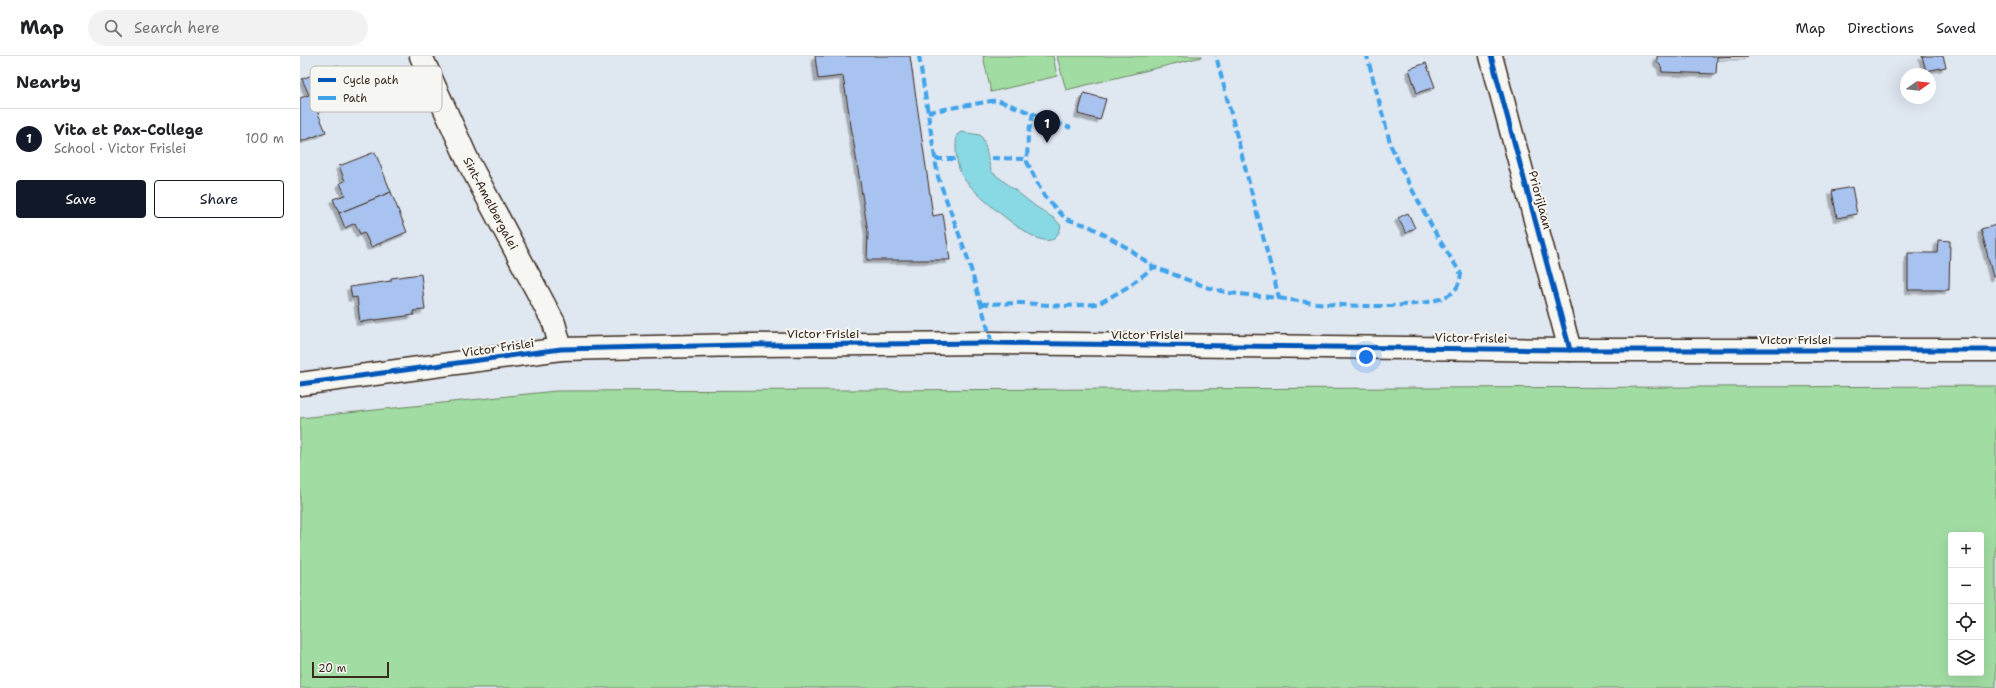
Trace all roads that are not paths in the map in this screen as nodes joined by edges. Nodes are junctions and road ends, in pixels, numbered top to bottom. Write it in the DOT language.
graph roads {
  1 [pos="421,56"];
  2 [pos="1491,56"];
  3 [pos="426,66"];
  4 [pos="442,102"];
  5 [pos="561,349"];
  6 [pos="1570,350"];
  7 [pos="1996,350"];
  8 [pos="300,384"];
  1 -- 3 [label="street, Sint-Amelbergalei"];
  2 -- 6 [label="street, Priorijlaan"];
  4 -- 5 [label="street, Sint-Amelbergalei"];
  5 -- 6 [label="street, Victor Frislei"];
  5 -- 8 [label="street, Victor Frislei"];
  6 -- 7 [label="street, Victor Frislei"];
}
